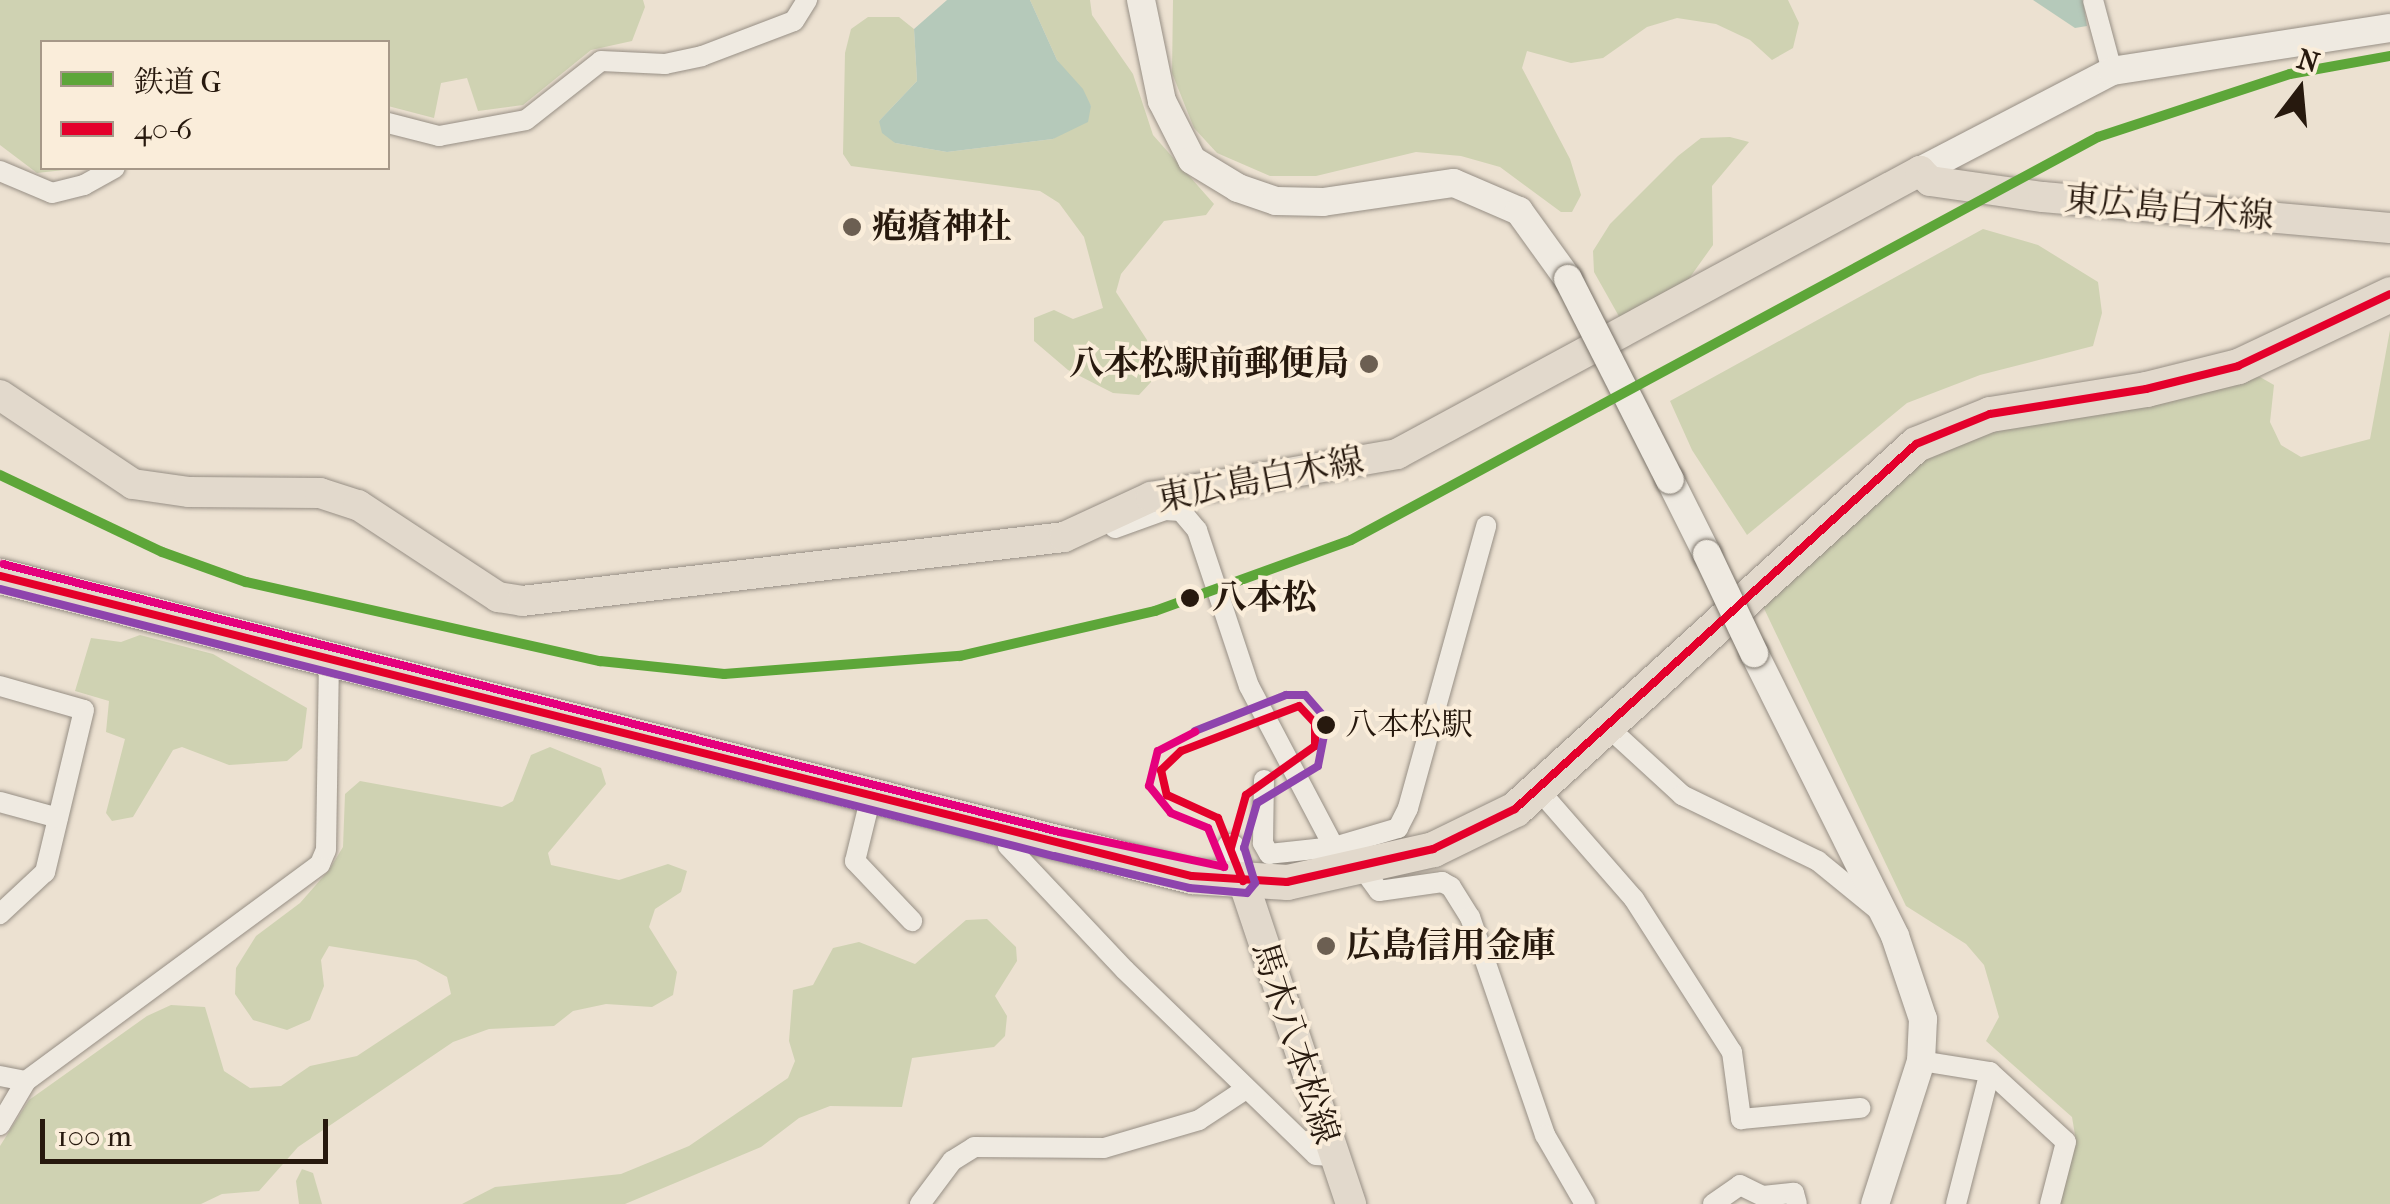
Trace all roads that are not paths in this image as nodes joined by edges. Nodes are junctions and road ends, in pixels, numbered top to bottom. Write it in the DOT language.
graph roads {
  1 [pos="806,0"];
  2 [pos="1140,0"];
  3 [pos="2093,0"];
  4 [pos="2390,28"];
  5 [pos="2112,71"];
  6 [pos="390,124"];
  7 [pos="110,170"];
  8 [pos="1920,170"];
  9 [pos="0,171"];
  10 [pos="2390,228"];
  11 [pos="2390,294"];
  12 [pos="1,399"];
  13 [pos="1486,526"];
  14 [pos="1094,532"];
  15 [pos="0,576"];
  16 [pos="329,657"];
  17 [pos="0,686"];
  18 [pos="1610,728"];
  19 [pos="1264,780"];
  20 [pos="1538,789"];
  21 [pos="871,796"];
  22 [pos="0,802"];
  23 [pos="58,818"];
  24 [pos="1005,830"];
  25 [pos="1332,844"];
  26 [pos="1238,864"];
  27 [pos="1364,869"];
  28 [pos="0,914"];
  29 [pos="1884,915"];
  30 [pos="912,920"];
  31 [pos="1921,1061"];
  32 [pos="1990,1072"];
  33 [pos="0,1076"];
  34 [pos="26,1081"];
  35 [pos="1246,1089"];
  36 [pos="1860,1108"];
  37 [pos="0,1125"];
  38 [pos="1332,1156"];
  39 [pos="920,1204"];
  40 [pos="1350,1204"];
  41 [pos="1585,1204"];
  42 [pos="1713,1204"];
  43 [pos="1796,1204"];
  44 [pos="1874,1204"];
  45 [pos="1956,1204"];
  46 [pos="2050,1204"];
  1 -- 6 [label="street"];
  2 -- 29 [label="street, bridge"];
  3 -- 5 [label="street"];
  4 -- 5 [label="street"];
  5 -- 8 [label="street"];
  7 -- 9 [label="street"];
  8 -- 10 [label="main road, 東広島白木線"];
  8 -- 14 [label="main road, 東広島白木線"];
  11 -- 18 [label="highway"];
  12 -- 14 [label="main road, 東広島白木線"];
  13 -- 25 [label="street"];
  14 -- 25 [label="street"];
  15 -- 16 [label="highway"];
  16 -- 21 [label="highway"];
  16 -- 34 [label="street"];
  17 -- 23 [label="street"];
  18 -- 20 [label="highway"];
  18 -- 29 [label="street"];
  19 -- 25 [label="street"];
  20 -- 27 [label="highway"];
  20 -- 36 [label="street"];
  21 -- 24 [label="highway"];
  21 -- 30 [label="street"];
  22 -- 23 [label="street"];
  23 -- 28 [label="street"];
  24 -- 26 [label="highway"];
  24 -- 35 [label="street"];
  26 -- 27 [label="highway"];
  26 -- 38 [label="main road, 馬木八本松線"];
  27 -- 41 [label="street"];
  29 -- 31 [label="street"];
  31 -- 32 [label="street"];
  31 -- 44 [label="street"];
  32 -- 45 [label="street"];
  32 -- 46 [label="street"];
  33 -- 34 [label="street"];
  34 -- 37 [label="street"];
  35 -- 38 [label="street"];
  35 -- 39 [label="street"];
  38 -- 40 [label="main road, 馬木八本松線"];
  42 -- 43 [label="street"];
}
